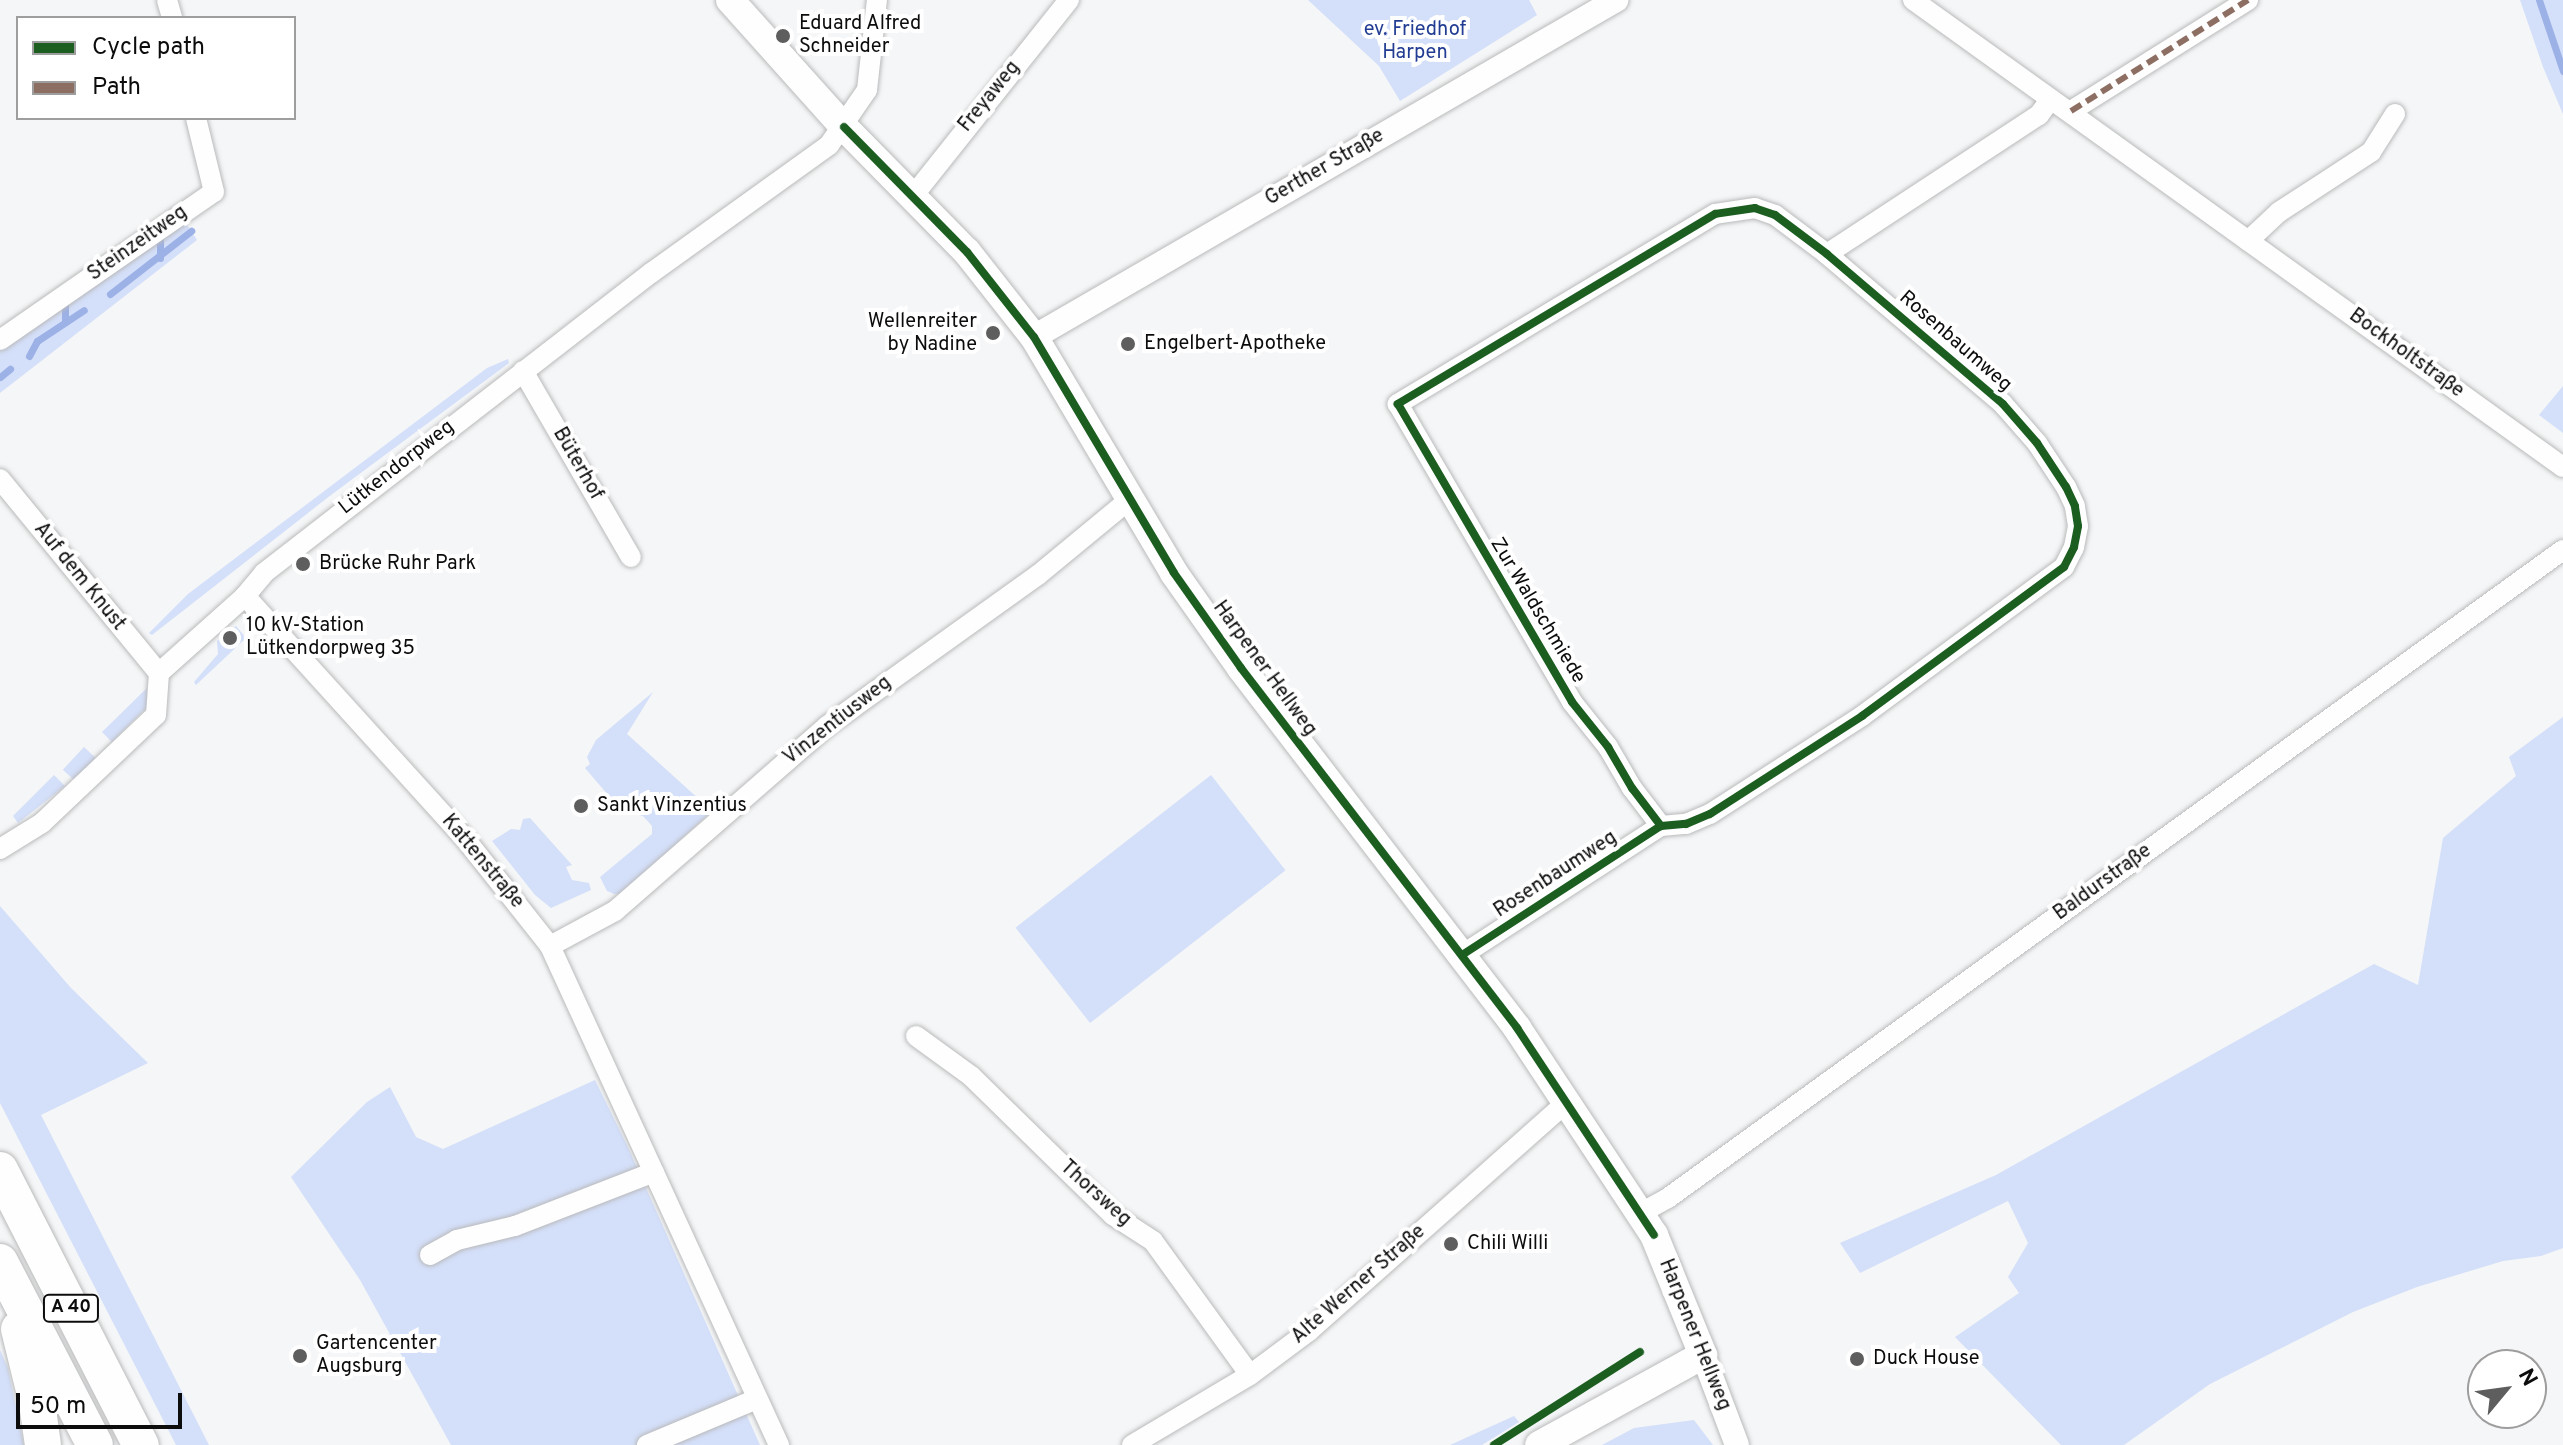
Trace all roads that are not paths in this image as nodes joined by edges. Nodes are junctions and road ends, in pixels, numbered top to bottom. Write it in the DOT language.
graph roads {
  1 [pos="730,0"];
  2 [pos="877,0"];
  3 [pos="1069,0"];
  4 [pos="1616,0"];
  5 [pos="1913,0"];
  6 [pos="2248,0"];
  7 [pos="2225,6"];
  8 [pos="2050,100"];
  9 [pos="2071,111"];
  10 [pos="2395,114"];
  11 [pos="196,120"];
  12 [pos="844,127"];
  13 [pos="913,196"];
  14 [pos="2248,241"];
  15 [pos="1827,254"];
  16 [pos="1034,337"];
  17 [pos="0,340"];
  18 [pos="523,371"];
  19 [pos="1398,404"];
  20 [pos="2563,467"];
  21 [pos="0,479"];
  22 [pos="1129,500"];
  23 [pos="2563,550"];
  24 [pos="631,557"];
  25 [pos="245,596"];
  26 [pos="159,673"];
  27 [pos="1661,826"];
  28 [pos="0,849"];
  29 [pos="550,946"];
  30 [pos="1462,955"];
  31 [pos="916,1036"];
  32 [pos="1568,1101"];
  33 [pos="0,1170"];
  34 [pos="654,1172"];
  35 [pos="1641,1213"];
  36 [pos="430,1255"];
  37 [pos="0,1262"];
  38 [pos="0,1271"];
  39 [pos="1703,1355"];
  40 [pos="1250,1375"];
  41 [pos="757,1399"];
  42 [pos="43,1445"];
  43 [pos="95,1445"];
  44 [pos="141,1445"];
  45 [pos="647,1445"];
  46 [pos="779,1445"];
  47 [pos="1132,1445"];
  48 [pos="1539,1445"];
  49 [pos="1737,1445"];
  1 -- 12 [label="main road, Harpener Hellweg"];
  2 -- 12 [label="street, Lütkendorpweg"];
  3 -- 13 [label="street, Freyaweg"];
  4 -- 16 [label="street, Gerther Straße"];
  5 -- 8 [label="street, Bockholtstraße"];
  6 -- 7 [label="street"];
  7 -- 9 [label="street"];
  8 -- 9 [label="street, Bockholtstraße"];
  8 -- 15 [label="street"];
  9 -- 14 [label="street, Bockholtstraße"];
  10 -- 14 [label="street"];
  11 -- 17 [label="street, Steinzeitweg"];
  12 -- 13 [label="main road, Harpener Hellweg"];
  12 -- 18 [label="street, Lütkendorpweg"];
  13 -- 16 [label="main road, Harpener Hellweg"];
  14 -- 20 [label="street, Bockholtstraße"];
  15 -- 19 [label="street, Rosenbaumweg"];
  15 -- 27 [label="street, Rosenbaumweg"];
  16 -- 22 [label="main road, Harpener Hellweg"];
  18 -- 24 [label="street, Büterhof"];
  18 -- 25 [label="street, Lütkendorpweg"];
  19 -- 27 [label="street, Zur Waldschmiede"];
  21 -- 26 [label="street, Auf dem Knust"];
  22 -- 29 [label="street, Vinzentiusweg"];
  22 -- 30 [label="main road, Harpener Hellweg"];
  23 -- 35 [label="street, Baldurstraße"];
  25 -- 26 [label="street, Lütkendorpweg"];
  25 -- 29 [label="street, Kattenstraße"];
  26 -- 28 [label="street"];
  27 -- 30 [label="street, Rosenbaumweg"];
  29 -- 34 [label="street, Kattenstraße"];
  30 -- 32 [label="main road, Harpener Hellweg"];
  31 -- 40 [label="street, Thorsweg"];
  32 -- 35 [label="main road, Harpener Hellweg"];
  32 -- 40 [label="street, Alte Werner Straße"];
  33 -- 44 [label="highway, A 40"];
  34 -- 36 [label="street"];
  34 -- 41 [label="street, Kattenstraße"];
  35 -- 39 [label="main road, Harpener Hellweg"];
  37 -- 43 [label="highway, A 40"];
  38 -- 42 [label="highway"];
  39 -- 48 [label="main road"];
  39 -- 49 [label="street, Harpener Hellweg"];
  40 -- 47 [label="street, Alte Werner Straße"];
  41 -- 45 [label="street"];
  41 -- 46 [label="street, Kattenstraße"];
}
